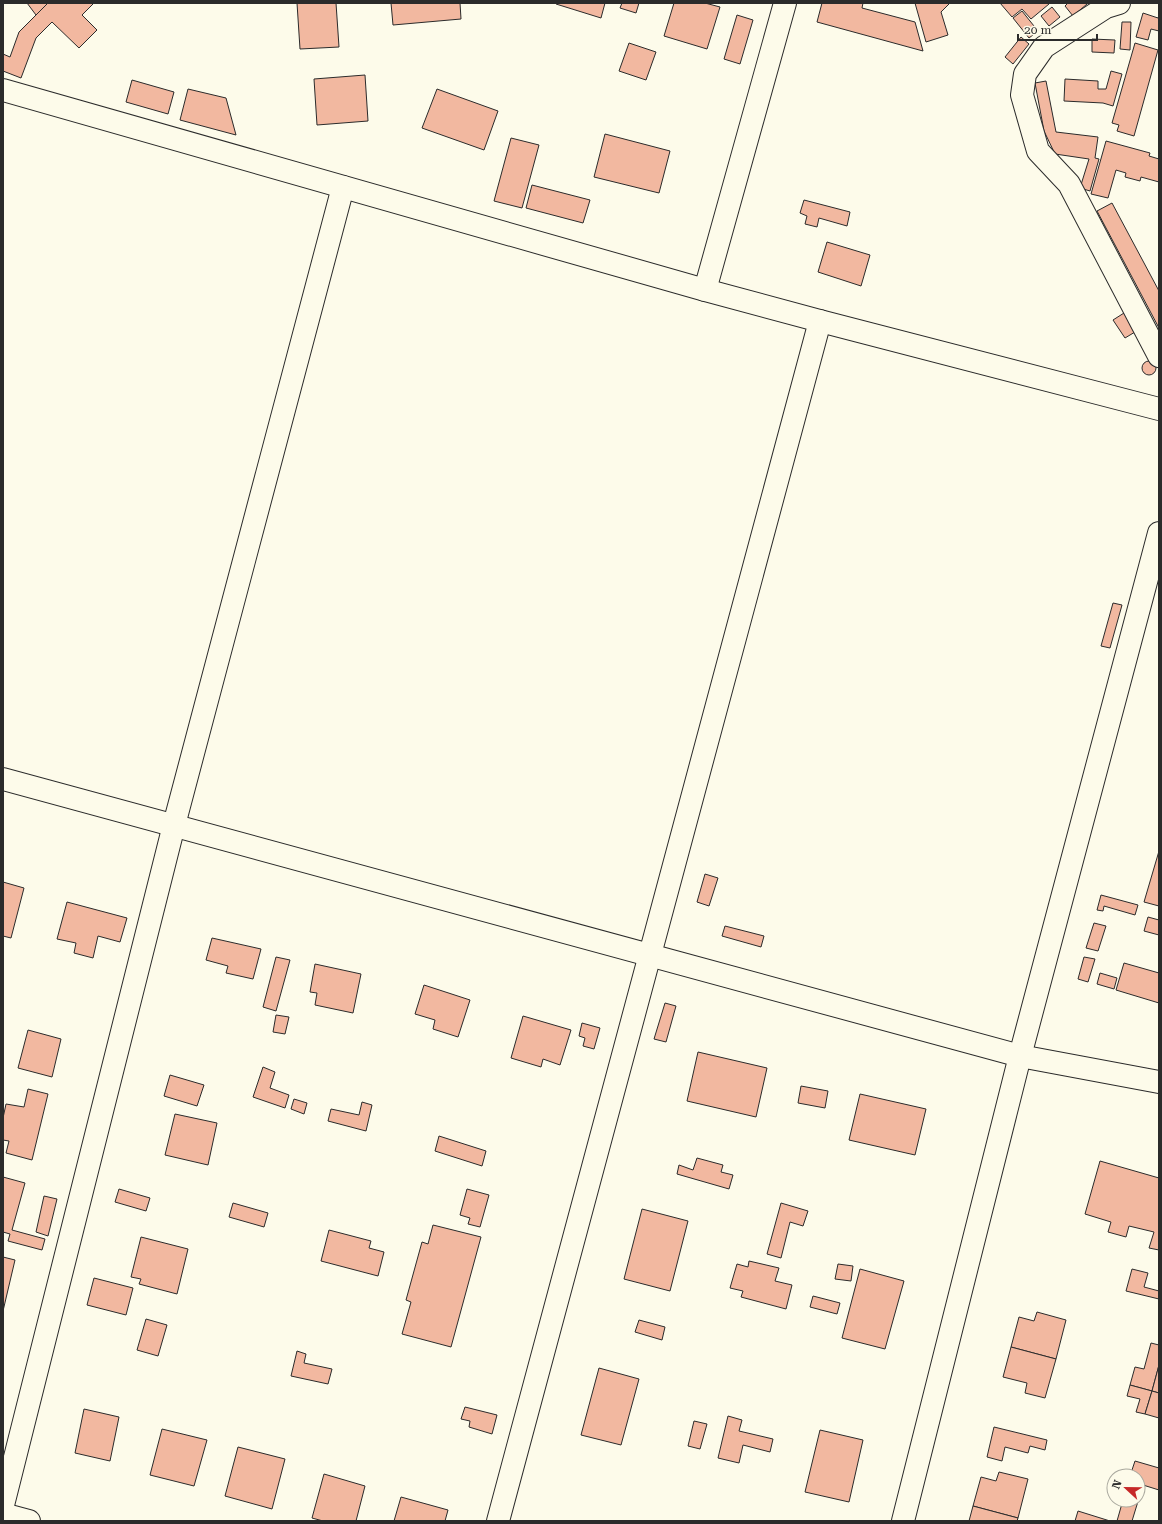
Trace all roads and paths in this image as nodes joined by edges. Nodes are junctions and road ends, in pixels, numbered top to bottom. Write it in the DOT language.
graph roads {
  1 [pos="785,3"];
  2 [pos="1120,3"];
  3 [pos="3,90"];
  4 [pos="343,187"];
  5 [pos="705,290"];
  6 [pos="820,321"];
  7 [pos="1159,356"];
  8 [pos="1159,409"];
  9 [pos="1159,533"];
  10 [pos="3,779"];
  11 [pos="174,825"];
  12 [pos="650,955"];
  13 [pos="1020,1056"];
  14 [pos="1159,1082"];
  15 [pos="3,1505"];
  16 [pos="3,1514"];
  17 [pos="30,1521"];
  18 [pos="498,1521"];
  19 [pos="903,1521"];
  1 -- 5 [label="main road"];
  2 -- 7 [label="main road"];
  3 -- 4 [label="main road"];
  4 -- 5 [label="main road"];
  4 -- 11 [label="main road"];
  5 -- 6 [label="main road"];
  6 -- 8 [label="main road"];
  6 -- 12 [label="main road"];
  9 -- 13 [label="main road"];
  10 -- 11 [label="main road"];
  11 -- 12 [label="main road"];
  11 -- 15 [label="main road"];
  12 -- 13 [label="main road"];
  12 -- 18 [label="main road"];
  13 -- 14 [label="main road"];
  13 -- 19 [label="main road"];
  16 -- 17 [label="main road"];
}
